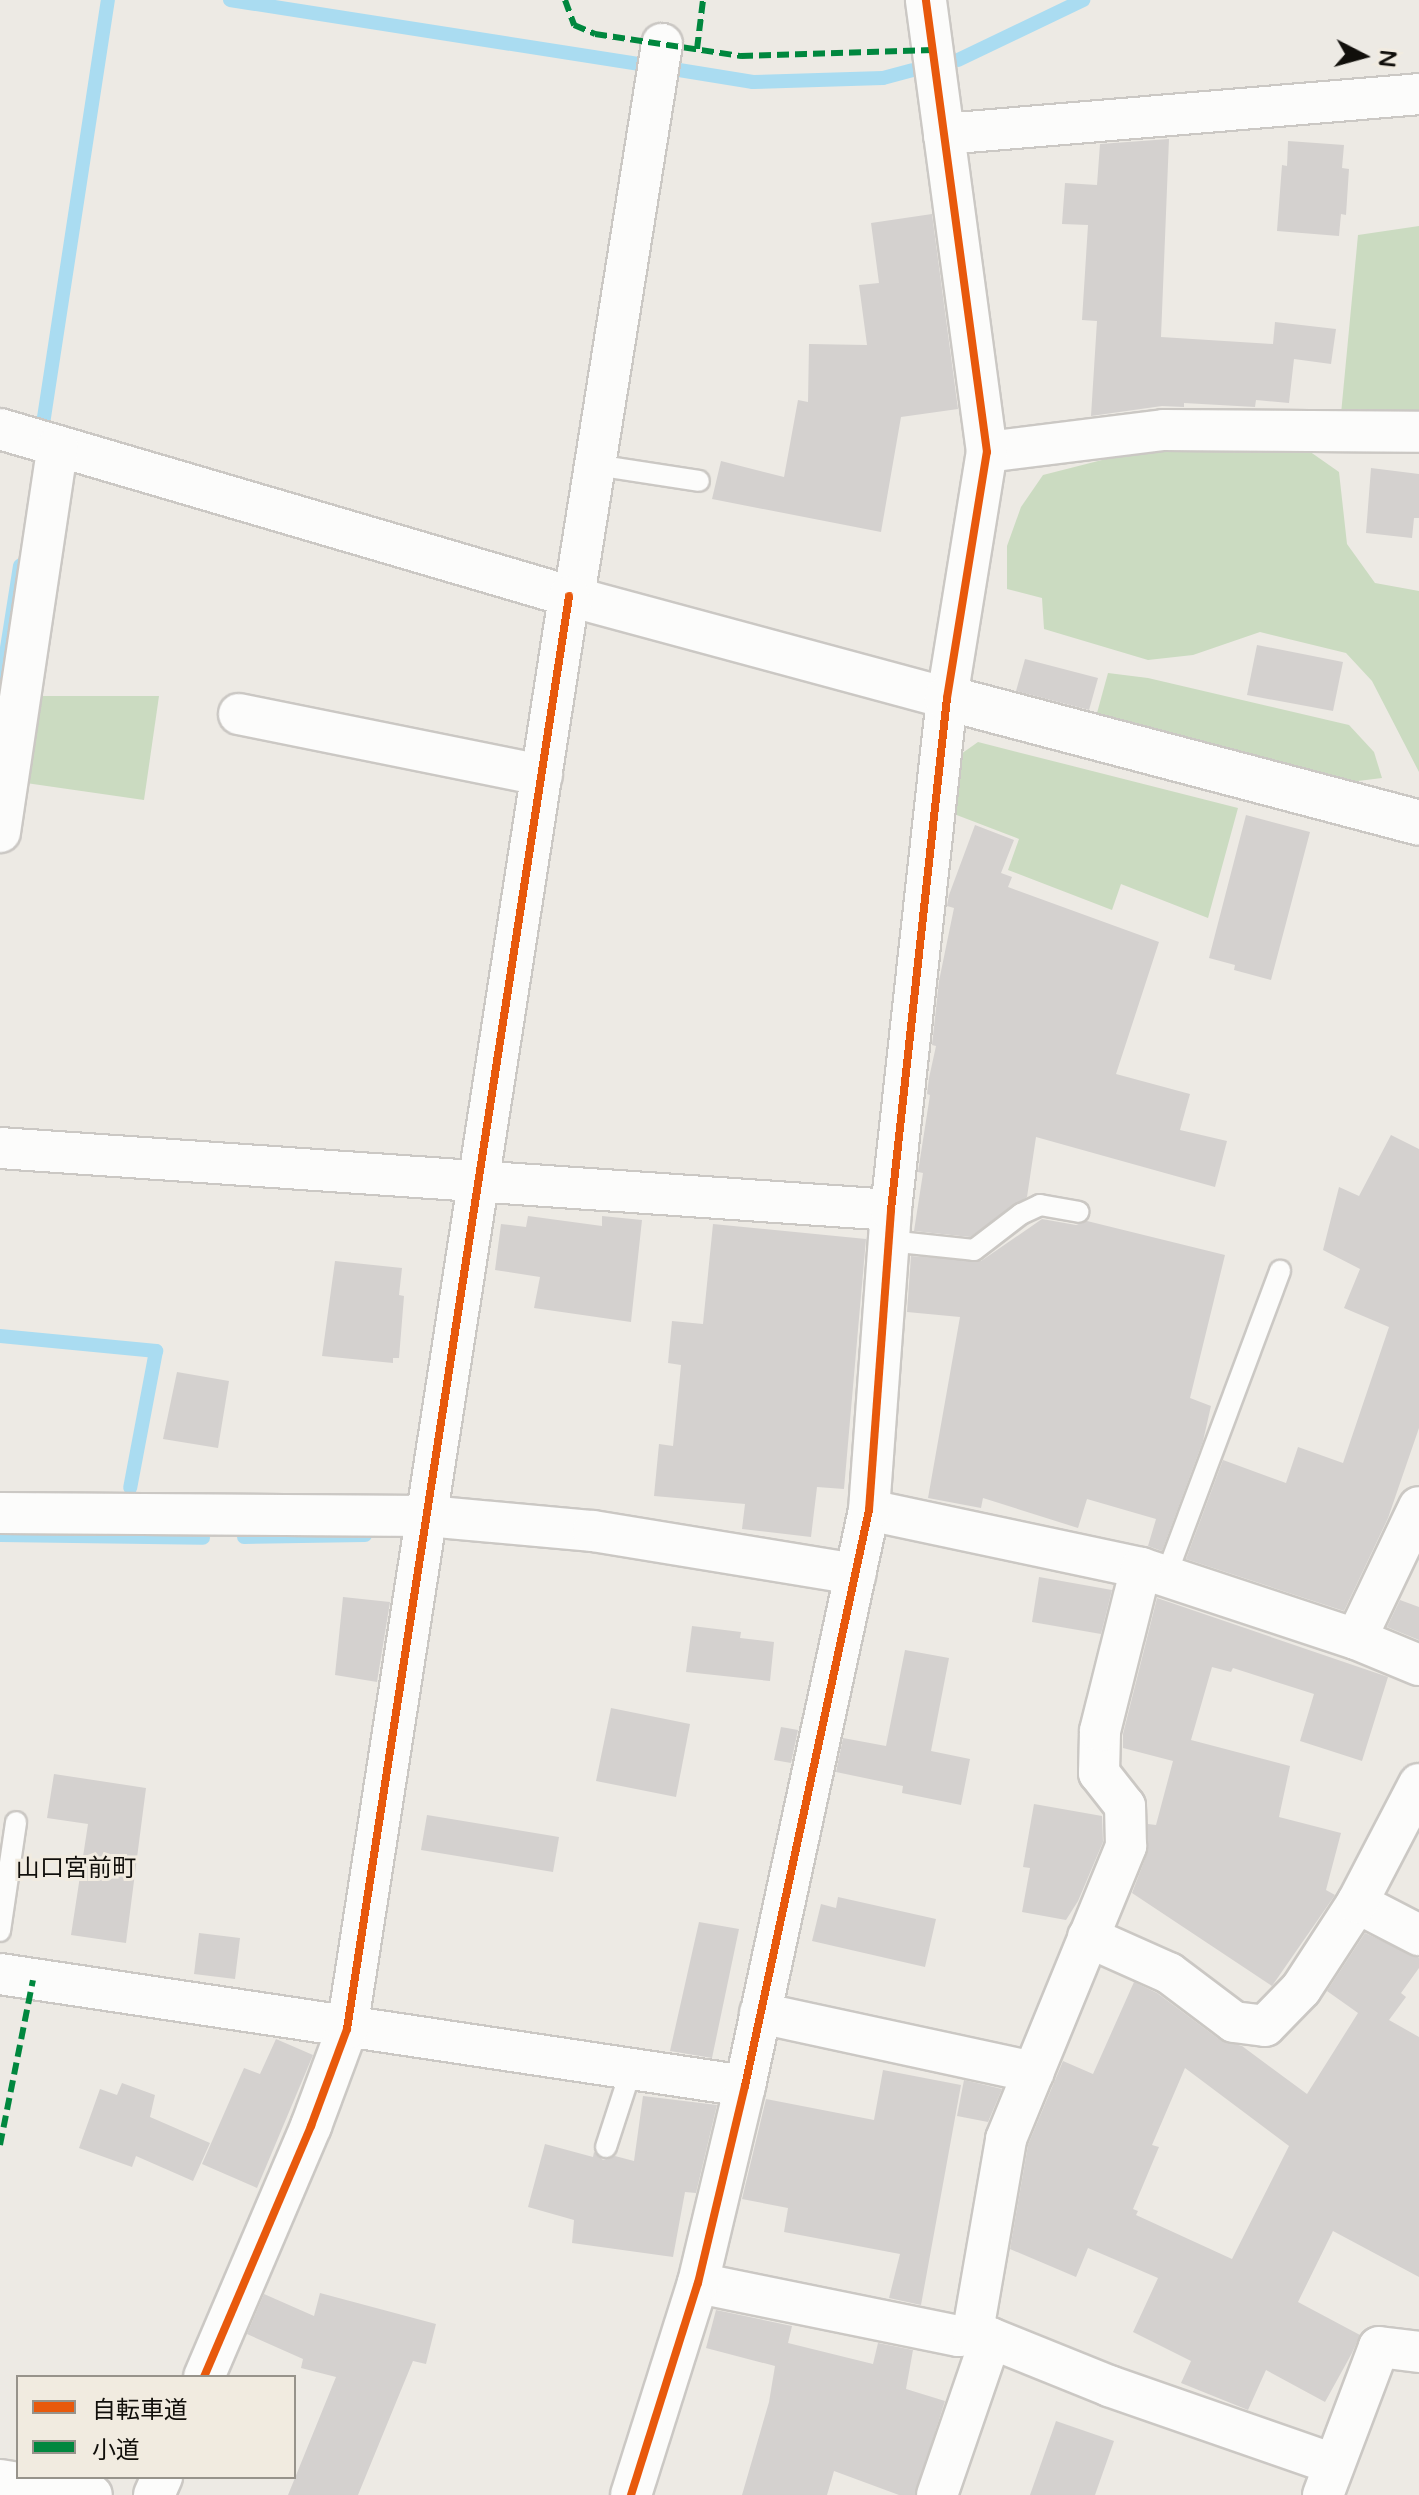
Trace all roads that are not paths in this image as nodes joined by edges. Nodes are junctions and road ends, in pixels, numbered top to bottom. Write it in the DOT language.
graph roads {
  1 [pos="926,0"];
  2 [pos="662,44"];
  3 [pos="1419,94"];
  4 [pos="944,134"];
  5 [pos="0,429"];
  6 [pos="1419,432"];
  7 [pos="58,446"];
  8 [pos="987,452"];
  9 [pos="595,465"];
  10 [pos="699,481"];
  11 [pos="572,596"];
  12 [pos="947,698"];
  13 [pos="239,714"];
  14 [pos="8,726"];
  15 [pos="542,775"];
  16 [pos="1419,823"];
  17 [pos="0,832"];
  18 [pos="0,1148"];
  19 [pos="479,1183"];
  20 [pos="1078,1212"];
  21 [pos="890,1226"];
  22 [pos="1280,1271"];
  23 [pos="1419,1507"];
  24 [pos="869,1510"];
  25 [pos="0,1513"];
  26 [pos="427,1516"];
  27 [pos="1154,1572"];
  28 [pos="855,1574"];
  29 [pos="1356,1639"];
  30 [pos="1419,1665"];
  31 [pos="1419,1784"];
  32 [pos="16,1822"];
  33 [pos="1357,1903"];
  34 [pos="0,1931"];
  35 [pos="1419,1935"];
  36 [pos="1088,1937"];
  37 [pos="0,1974"];
  38 [pos="760,2013"];
  39 [pos="347,2029"];
  40 [pos="631,2070"];
  41 [pos="1034,2072"];
  42 [pos="745,2086"];
  43 [pos="606,2147"];
  44 [pos="698,2283"];
  45 [pos="982,2334"];
  46 [pos="1415,2340"];
  47 [pos="205,2375"];
  48 [pos="1328,2479"];
  49 [pos="0,2480"];
  50 [pos="92,2495"];
  51 [pos="631,2495"];
  52 [pos="937,2495"];
  1 -- 4 [label="street"];
  2 -- 9 [label="street"];
  3 -- 4 [label="street"];
  4 -- 8 [label="street"];
  5 -- 7 [label="street"];
  6 -- 8 [label="street"];
  7 -- 11 [label="street"];
  7 -- 14 [label="street"];
  8 -- 12 [label="street"];
  9 -- 10 [label="lane"];
  9 -- 11 [label="street"];
  11 -- 12 [label="street"];
  11 -- 15 [label="street"];
  12 -- 16 [label="street"];
  12 -- 21 [label="street"];
  13 -- 15 [label="street"];
  14 -- 17 [label="street"];
  15 -- 19 [label="street"];
  18 -- 19 [label="street"];
  19 -- 21 [label="street"];
  19 -- 26 [label="street"];
  20 -- 21 [label="lane"];
  21 -- 24 [label="street"];
  22 -- 27 [label="lane"];
  23 -- 29 [label="street"];
  24 -- 27 [label="street"];
  24 -- 28 [label="street"];
  25 -- 26 [label="street"];
  26 -- 28 [label="street"];
  26 -- 39 [label="street"];
  27 -- 29 [label="street"];
  27 -- 36 [label="street"];
  28 -- 38 [label="street"];
  29 -- 30 [label="street"];
  31 -- 33 [label="street"];
  32 -- 34 [label="lane"];
  33 -- 35 [label="street"];
  33 -- 36 [label="street"];
  36 -- 41 [label="street"];
  37 -- 39 [label="street"];
  38 -- 41 [label="street"];
  38 -- 42 [label="street"];
  39 -- 40 [label="street"];
  39 -- 47 [label="street"];
  40 -- 42 [label="street"];
  40 -- 43 [label="lane"];
  41 -- 45 [label="street"];
  42 -- 44 [label="street"];
  44 -- 45 [label="street"];
  44 -- 51 [label="street"];
  45 -- 48 [label="street"];
  45 -- 52 [label="street"];
  46 -- 48 [label="street"];
  49 -- 50 [label="street"];
}
